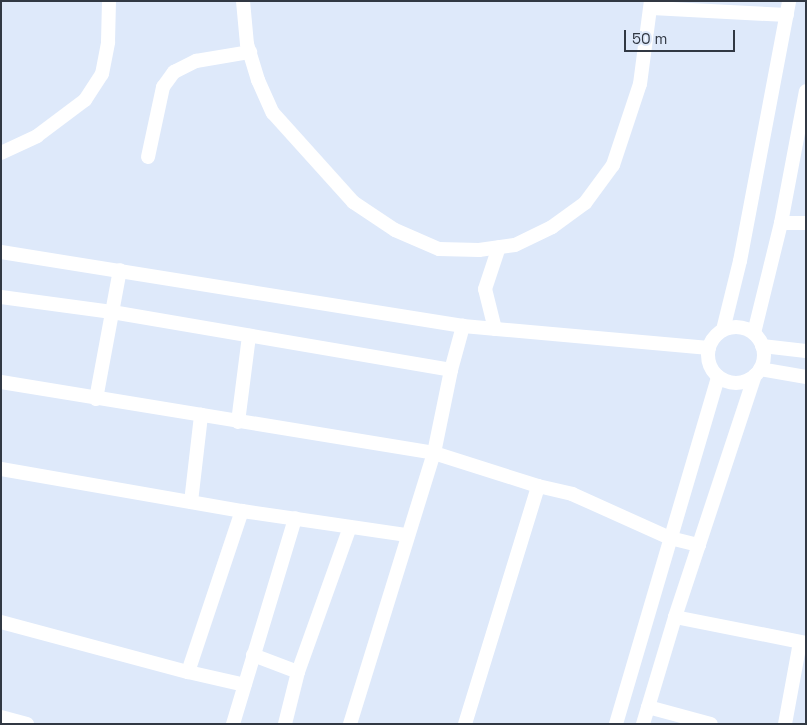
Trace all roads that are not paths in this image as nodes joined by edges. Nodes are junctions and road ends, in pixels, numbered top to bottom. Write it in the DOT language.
graph roads {
  1 [pos="109,1"];
  2 [pos="243,1"];
  3 [pos="789,1"];
  4 [pos="651,5"];
  5 [pos="787,16"];
  6 [pos="250,52"];
  7 [pos="806,91"];
  8 [pos="1,153"];
  9 [pos="148,157"];
  10 [pos="781,223"];
  11 [pos="806,223"];
  12 [pos="499,247"];
  13 [pos="1,252"];
  14 [pos="120,270"];
  15 [pos="1,297"];
  16 [pos="112,312"];
  17 [pos="463,326"];
  18 [pos="495,329"];
  19 [pos="723,330"];
  20 [pos="754,333"];
  21 [pos="250,336"];
  22 [pos="762,346"];
  23 [pos="709,348"];
  24 [pos="806,351"];
  25 [pos="451,370"];
  26 [pos="757,372"];
  27 [pos="718,377"];
  28 [pos="806,377"];
  29 [pos="1,382"];
  30 [pos="96,399"];
  31 [pos="201,416"];
  32 [pos="238,422"];
  33 [pos="434,452"];
  34 [pos="1,469"];
  35 [pos="538,486"];
  36 [pos="191,502"];
  37 [pos="242,511"];
  38 [pos="295,518"];
  39 [pos="350,527"];
  40 [pos="408,535"];
  41 [pos="670,538"];
  42 [pos="699,545"];
  43 [pos="675,617"];
  44 [pos="1,622"];
  45 [pos="803,642"];
  46 [pos="253,655"];
  47 [pos="188,672"];
  48 [pos="298,672"];
  49 [pos="244,685"];
  50 [pos="648,707"];
  51 [pos="1,718"];
  52 [pos="27,724"];
  53 [pos="233,724"];
  54 [pos="285,724"];
  55 [pos="350,724"];
  56 [pos="465,724"];
  57 [pos="616,724"];
  58 [pos="643,724"];
  59 [pos="710,724"];
  60 [pos="785,724"];
  1 -- 8 [label="street"];
  2 -- 6 [label="street"];
  3 -- 5 [label="street"];
  4 -- 5 [label="street"];
  4 -- 12 [label="street"];
  5 -- 19 [label="street"];
  6 -- 9 [label="street"];
  6 -- 12 [label="street"];
  7 -- 10 [label="street"];
  10 -- 11 [label="street"];
  10 -- 20 [label="street"];
  12 -- 18 [label="street"];
  13 -- 14 [label="street"];
  14 -- 16 [label="street"];
  14 -- 17 [label="street"];
  15 -- 16 [label="street"];
  16 -- 21 [label="street"];
  16 -- 30 [label="street"];
  17 -- 18 [label="street"];
  17 -- 25 [label="street"];
  18 -- 23 [label="street"];
  19 -- 20 [label="street"];
  19 -- 23 [label="street"];
  20 -- 22 [label="street"];
  21 -- 25 [label="street"];
  21 -- 32 [label="street"];
  22 -- 24 [label="street"];
  22 -- 26 [label="street"];
  23 -- 27 [label="street"];
  25 -- 33 [label="street"];
  26 -- 27 [label="street"];
  26 -- 28 [label="street"];
  26 -- 42 [label="street"];
  27 -- 41 [label="street"];
  29 -- 30 [label="street"];
  30 -- 31 [label="street"];
  31 -- 32 [label="street"];
  31 -- 36 [label="street"];
  32 -- 33 [label="street"];
  33 -- 35 [label="street"];
  33 -- 40 [label="street"];
  34 -- 36 [label="street"];
  35 -- 41 [label="street"];
  35 -- 56 [label="street"];
  36 -- 37 [label="street"];
  37 -- 38 [label="street"];
  37 -- 47 [label="street"];
  38 -- 39 [label="street"];
  38 -- 46 [label="street"];
  39 -- 40 [label="street"];
  39 -- 48 [label="street"];
  40 -- 55 [label="street"];
  41 -- 42 [label="street"];
  41 -- 57 [label="street"];
  42 -- 43 [label="street"];
  43 -- 45 [label="street"];
  43 -- 50 [label="street"];
  44 -- 47 [label="street"];
  45 -- 60 [label="street"];
  46 -- 48 [label="street"];
  46 -- 49 [label="street"];
  47 -- 49 [label="street"];
  48 -- 54 [label="street"];
  49 -- 53 [label="street"];
  50 -- 58 [label="street"];
  50 -- 59 [label="street"];
  51 -- 52 [label="street"];
}
